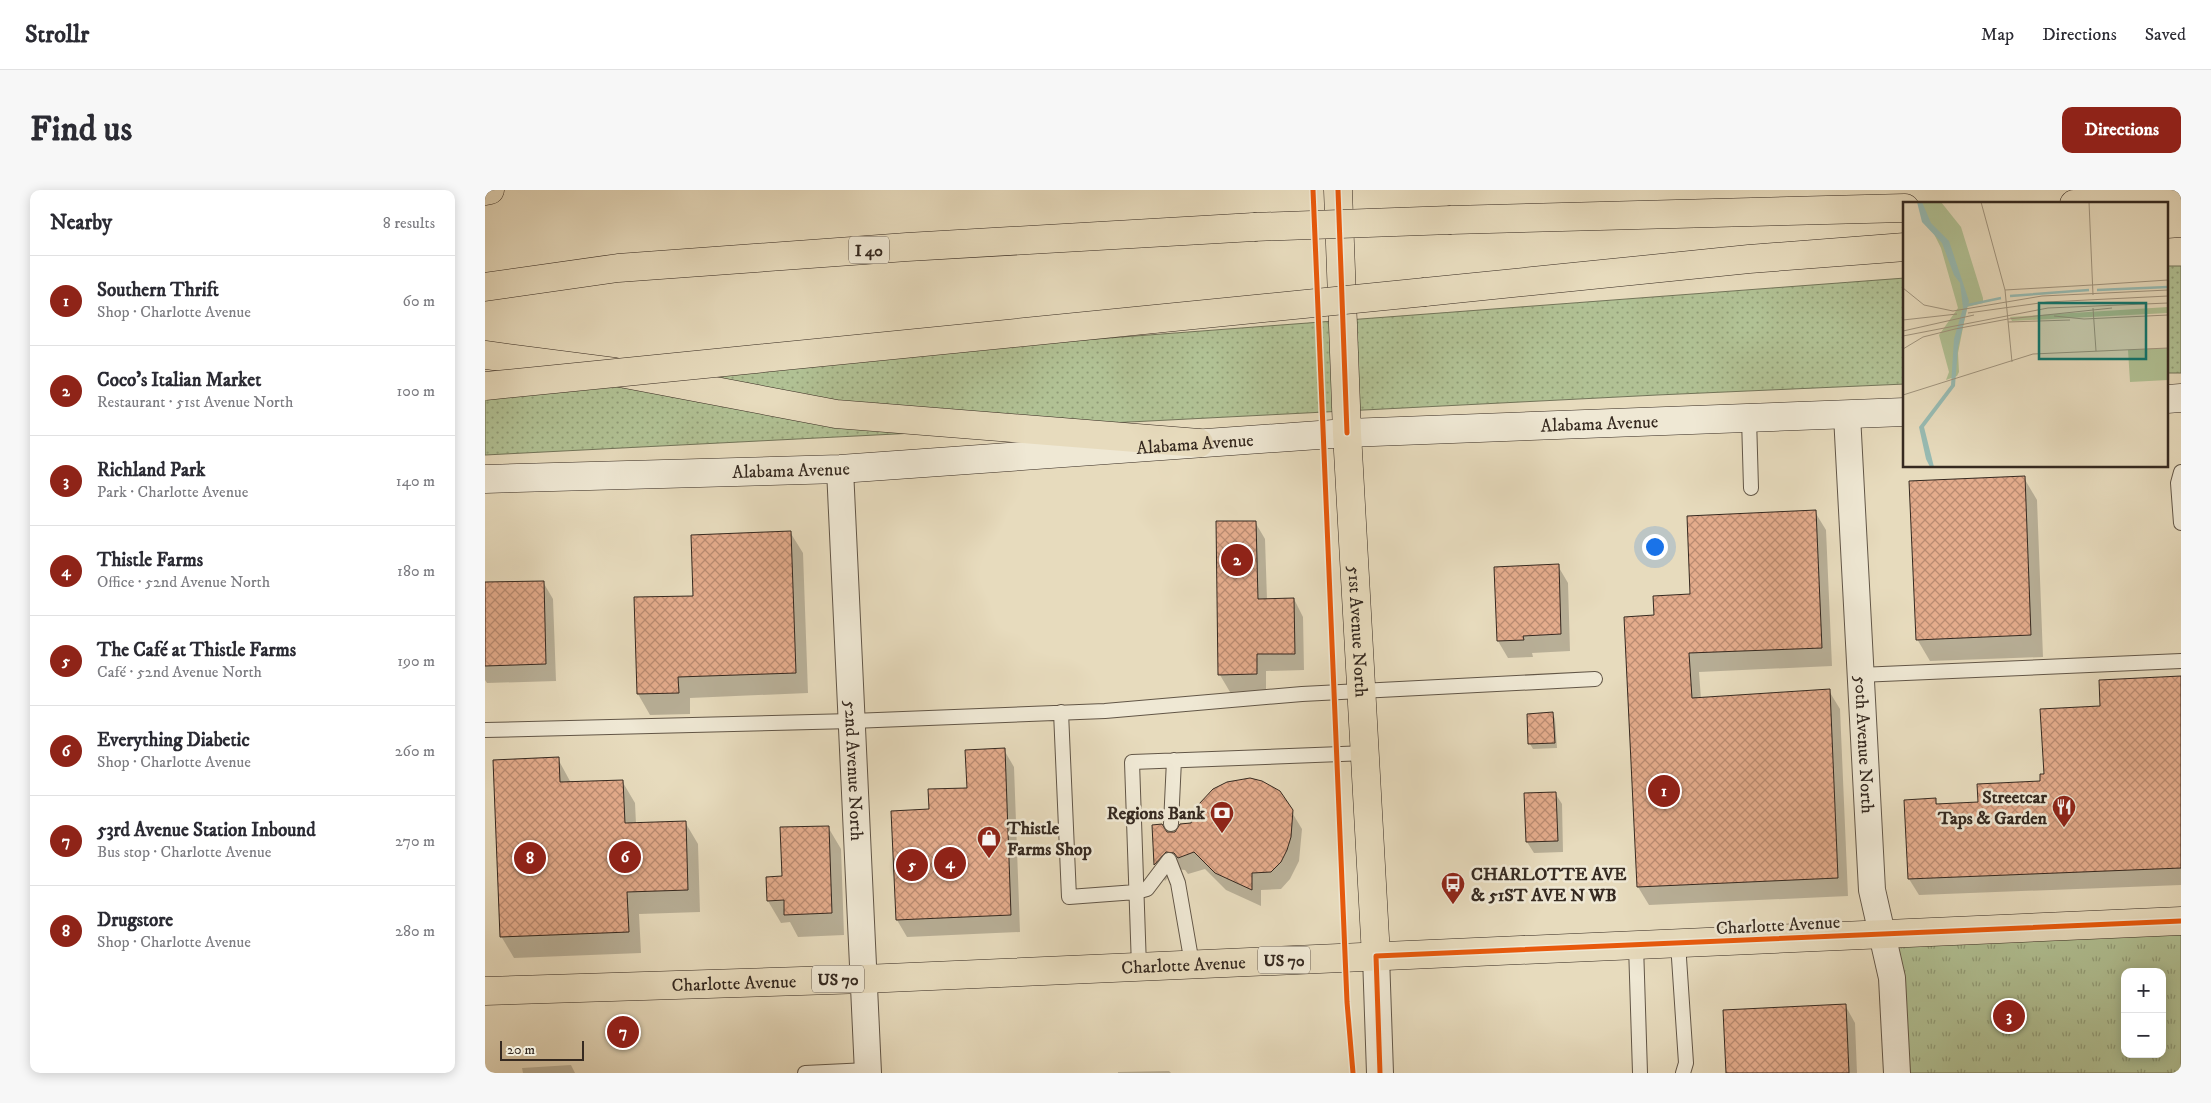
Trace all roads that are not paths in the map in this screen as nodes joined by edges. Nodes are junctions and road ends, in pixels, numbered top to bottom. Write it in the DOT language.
graph roads {
  1 [pos="490,190"];
  2 [pos="1338,190"];
  3 [pos="485,191"];
  4 [pos="2181,201"];
  5 [pos="2145,202"];
  6 [pos="1903,208"];
  7 [pos="1903,247"];
  8 [pos="485,287"];
  9 [pos="485,355"];
  10 [pos="485,386"];
  11 [pos="1903,412"];
  12 [pos="1847,415"];
  13 [pos="1749,418"];
  14 [pos="1347,433"];
  15 [pos="1199,443"];
  16 [pos="840,469"];
  17 [pos="2181,472"];
  18 [pos="485,479"];
  19 [pos="1751,488"];
  20 [pos="2181,523"];
  21 [pos="2181,661"];
  22 [pos="1859,675"];
  23 [pos="1595,679"];
  24 [pos="1363,691"];
  25 [pos="1061,712"];
  26 [pos="852,721"];
  27 [pos="485,730"];
  28 [pos="1367,753"];
  29 [pos="1174,760"];
  30 [pos="1171,824"];
  31 [pos="1136,892"];
  32 [pos="2181,921"];
  33 [pos="1883,934"];
  34 [pos="1678,943"];
  35 [pos="1636,945"];
  36 [pos="1377,956"];
  37 [pos="1192,964"];
  38 [pos="1139,966"];
  39 [pos="864,979"];
  40 [pos="485,990"];
  41 [pos="868,1071"];
  42 [pos="805,1073"];
  43 [pos="1380,1073"];
  44 [pos="1640,1073"];
  45 [pos="1683,1073"];
  46 [pos="1897,1073"];
  1 -- 3 [label="main road"];
  2 -- 14 [label="main road, 51st Avenue North"];
  4 -- 5 [label="main road"];
  6 -- 8 [label="main road, I 40, bridge"];
  7 -- 10 [label="main road, bridge"];
  9 -- 15 [label="main road"];
  11 -- 12 [label="main road, Alabama Avenue"];
  12 -- 13 [label="main road, Alabama Avenue"];
  12 -- 22 [label="street, 50th Avenue North"];
  13 -- 14 [label="main road, Alabama Avenue"];
  13 -- 19 [label="lane"];
  14 -- 15 [label="main road, Alabama Avenue"];
  14 -- 24 [label="main road, 51st Avenue North"];
  15 -- 16 [label="main road, Alabama Avenue"];
  16 -- 18 [label="main road, Alabama Avenue"];
  16 -- 26 [label="street, 52nd Avenue North"];
  17 -- 20 [label="lane"];
  21 -- 22 [label="lane"];
  22 -- 33 [label="street, 50th Avenue North"];
  23 -- 24 [label="lane"];
  24 -- 25 [label="lane"];
  24 -- 28 [label="main road, 51st Avenue North"];
  25 -- 26 [label="lane"];
  25 -- 31 [label="lane"];
  26 -- 27 [label="lane"];
  26 -- 39 [label="street, 52nd Avenue North"];
  28 -- 29 [label="lane"];
  28 -- 36 [label="main road, 51st Avenue North"];
  29 -- 30 [label="lane"];
  29 -- 31 [label="lane"];
  31 -- 37 [label="lane"];
  31 -- 38 [label="lane"];
  32 -- 33 [label="main road, Charlotte Avenue / US 70"];
  33 -- 34 [label="main road, Charlotte Avenue / US 70"];
  33 -- 46 [label="street, 50th Avenue North"];
  34 -- 35 [label="main road, Charlotte Avenue / US 70"];
  34 -- 45 [label="lane"];
  35 -- 36 [label="main road, Charlotte Avenue / US 70"];
  35 -- 44 [label="lane"];
  36 -- 37 [label="main road, Charlotte Avenue / US 70"];
  36 -- 43 [label="street, 51st Avenue North"];
  37 -- 38 [label="main road, Charlotte Avenue / US 70"];
  38 -- 39 [label="main road, Charlotte Avenue / US 70"];
  39 -- 40 [label="main road, Charlotte Avenue / US 70"];
  39 -- 41 [label="street, 52nd Avenue North"];
  41 -- 42 [label="lane"];
}
